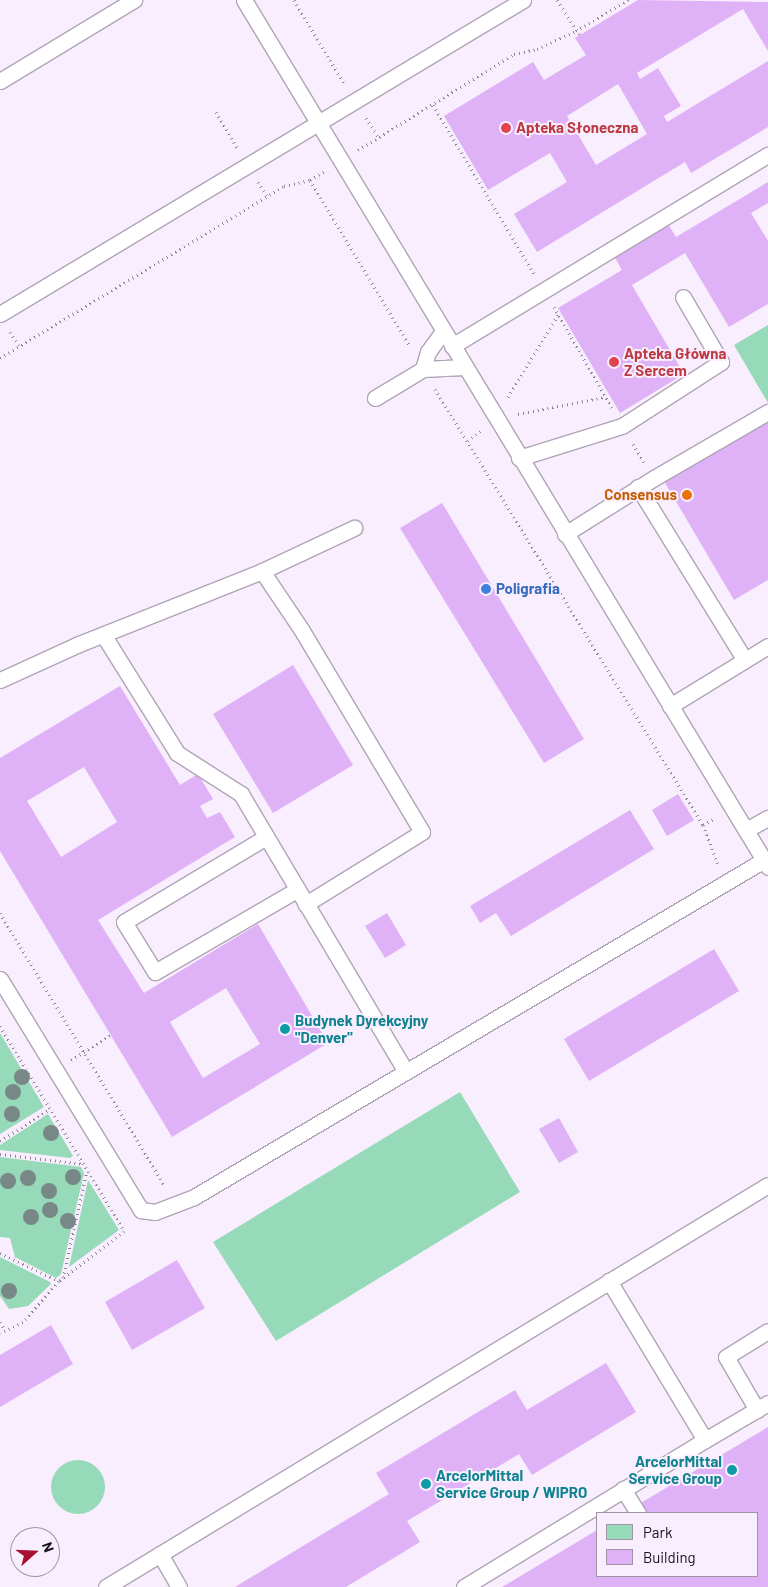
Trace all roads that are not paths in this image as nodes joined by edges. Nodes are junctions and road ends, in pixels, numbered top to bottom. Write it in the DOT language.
graph roads {
  1 [pos="134,0"];
  2 [pos="244,0"];
  3 [pos="523,0"];
  4 [pos="0,81"];
  5 [pos="319,123"];
  6 [pos="768,154"];
  7 [pos="683,297"];
  8 [pos="0,314"];
  9 [pos="443,331"];
  10 [pos="452,346"];
  11 [pos="465,367"];
  12 [pos="423,369"];
  13 [pos="375,398"];
  14 [pos="768,412"];
  15 [pos="519,458"];
  16 [pos="638,487"];
  17 [pos="354,528"];
  18 [pos="565,534"];
  19 [pos="262,572"];
  20 [pos="104,636"];
  21 [pos="768,646"];
  22 [pos="745,660"];
  23 [pos="0,680"];
  24 [pos="670,706"];
  25 [pos="768,818"];
  26 [pos="746,830"];
  27 [pos="266,837"];
  28 [pos="766,864"];
  29 [pos="298,889"];
  30 [pos="306,904"];
  31 [pos="0,979"];
  32 [pos="406,1072"];
  33 [pos="768,1185"];
  34 [pos="609,1281"];
  35 [pos="768,1331"];
  36 [pos="763,1406"];
  37 [pos="705,1440"];
  38 [pos="624,1489"];
  39 [pos="637,1512"];
  40 [pos="160,1554"];
  41 [pos="106,1587"];
  42 [pos="179,1587"];
  43 [pos="464,1587"];
  1 -- 4 [label="lane"];
  2 -- 5 [label="lane"];
  3 -- 5 [label="lane"];
  5 -- 8 [label="lane"];
  5 -- 9 [label="lane"];
  6 -- 10 [label="lane"];
  7 -- 15 [label="lane"];
  9 -- 10 [label="lane"];
  9 -- 12 [label="lane"];
  10 -- 11 [label="lane"];
  11 -- 12 [label="lane"];
  11 -- 15 [label="lane"];
  12 -- 13 [label="lane"];
  14 -- 16 [label="lane"];
  15 -- 18 [label="lane"];
  16 -- 18 [label="lane"];
  16 -- 22 [label="lane"];
  17 -- 19 [label="lane"];
  18 -- 24 [label="lane"];
  19 -- 20 [label="lane"];
  19 -- 30 [label="lane"];
  20 -- 23 [label="lane"];
  20 -- 27 [label="lane"];
  21 -- 22 [label="lane"];
  22 -- 24 [label="lane"];
  24 -- 26 [label="lane"];
  25 -- 26 [label="lane"];
  26 -- 28 [label="lane"];
  27 -- 29 [label="lane"];
  27 -- 29 [label="lane"];
  28 -- 32 [label="lane"];
  29 -- 30 [label="lane"];
  30 -- 32 [label="lane"];
  31 -- 32 [label="lane"];
  33 -- 34 [label="lane"];
  34 -- 37 [label="lane"];
  34 -- 40 [label="lane"];
  35 -- 36 [label="lane"];
  36 -- 37 [label="lane"];
  37 -- 38 [label="lane"];
  38 -- 39 [label="lane"];
  38 -- 43 [label="lane"];
  40 -- 41 [label="lane"];
  40 -- 42 [label="lane"];
}
